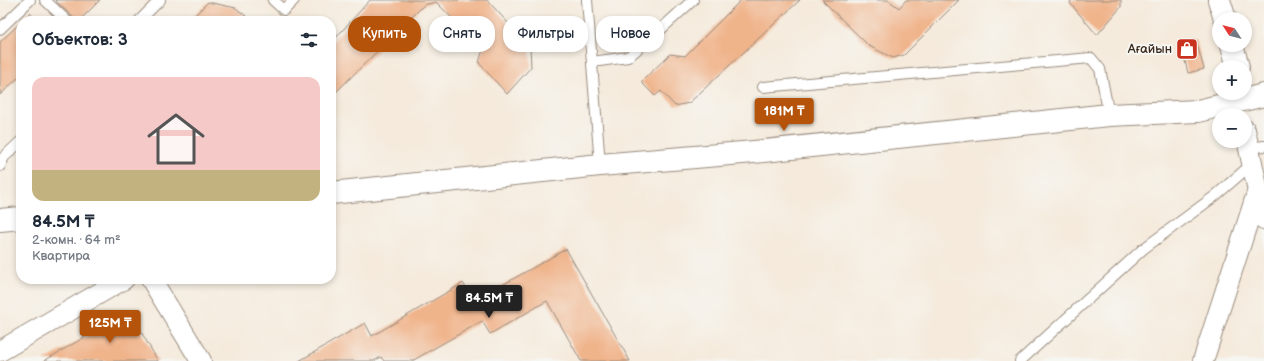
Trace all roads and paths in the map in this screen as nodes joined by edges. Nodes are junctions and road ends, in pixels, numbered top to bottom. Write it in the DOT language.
graph roads {
  1 [pos="30,0"];
  2 [pos="44,0"];
  3 [pos="160,0"];
  4 [pos="273,0"];
  5 [pos="294,0"];
  6 [pos="587,0"];
  7 [pos="693,0"];
  8 [pos="1219,0"];
  9 [pos="1223,12"];
  10 [pos="62,16"];
  11 [pos="145,16"];
  12 [pos="0,29"];
  13 [pos="592,62"];
  14 [pos="763,87"];
  15 [pos="1264,95"];
  16 [pos="1242,103"];
  17 [pos="1109,115"];
  18 [pos="16,146"];
  19 [pos="1252,147"];
  20 [pos="1251,148"];
  21 [pos="600,165"];
  22 [pos="0,166"];
  23 [pos="1258,190"];
  24 [pos="336,192"];
  25 [pos="16,218"];
  26 [pos="1264,219"];
  27 [pos="0,220"];
  28 [pos="115,284"];
  29 [pos="154,284"];
  30 [pos="0,351"];
  31 [pos="202,361"];
  32 [pos="1020,361"];
  33 [pos="1203,361"];
  1 -- 12 [label="lane"];
  2 -- 10 [label="lane"];
  3 -- 11 [label="lane"];
  4 -- 5 [label="lane"];
  6 -- 13 [label="lane"];
  7 -- 13 [label="lane"];
  8 -- 9 [label="street"];
  13 -- 21 [label="lane"];
  14 -- 17 [label="lane"];
  15 -- 16 [label="street"];
  16 -- 17 [label="street"];
  17 -- 21 [label="street"];
  18 -- 22 [label="lane"];
  19 -- 23 [label="street"];
  20 -- 32 [label="lane"];
  21 -- 24 [label="street"];
  23 -- 26 [label="street"];
  23 -- 33 [label="street"];
  25 -- 27 [label="street"];
  28 -- 30 [label="street"];
  29 -- 31 [label="street"];
}
